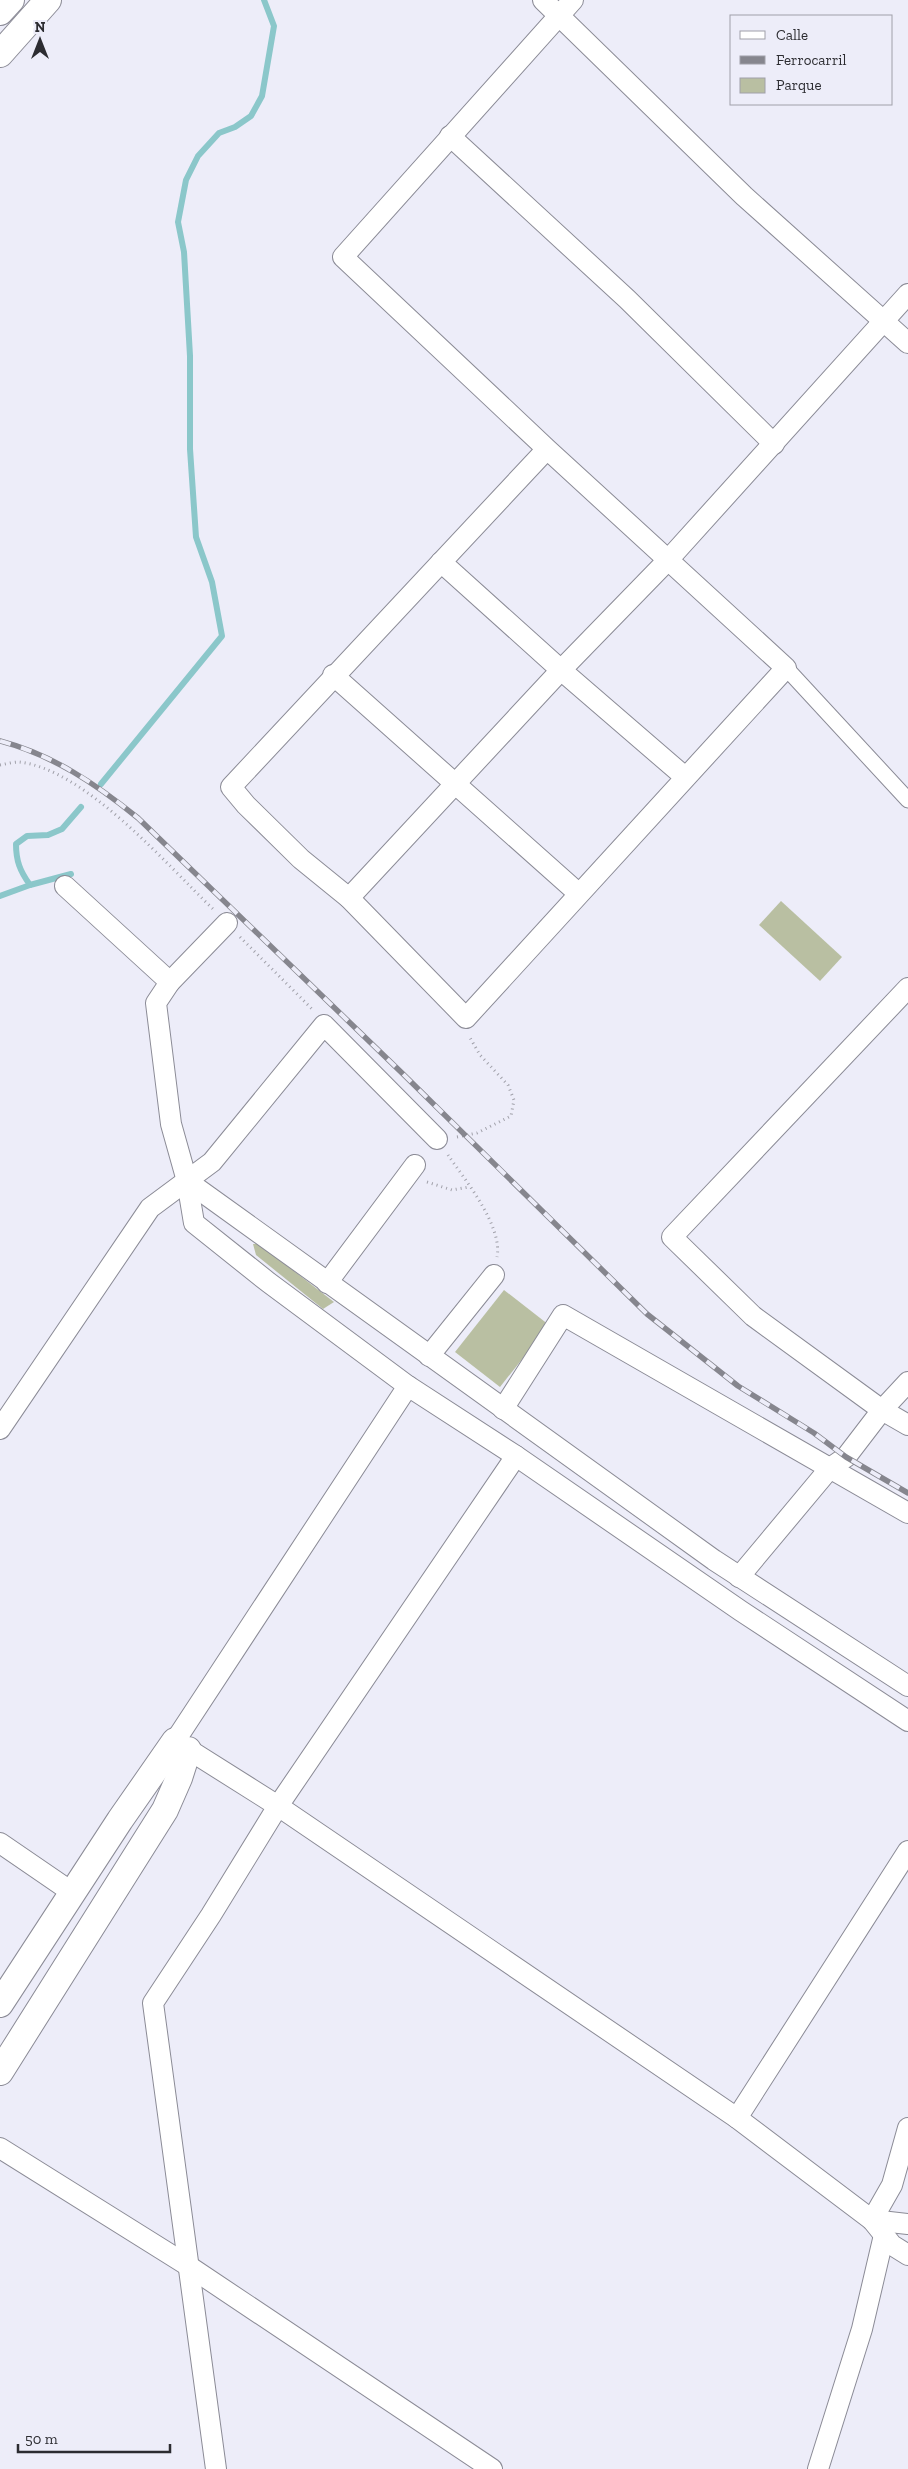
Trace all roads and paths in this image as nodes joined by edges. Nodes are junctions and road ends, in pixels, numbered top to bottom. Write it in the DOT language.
graph roads {
  1 [pos="10,0"];
  2 [pos="48,0"];
  3 [pos="543,0"];
  4 [pos="573,0"];
  5 [pos="0,12"];
  6 [pos="559,14"];
  7 [pos="0,54"];
  8 [pos="450,136"];
  9 [pos="908,294"];
  10 [pos="884,320"];
  11 [pos="908,343"];
  12 [pos="774,444"];
  13 [pos="547,449"];
  14 [pos="668,560"];
  15 [pos="440,562"];
  16 [pos="786,668"];
  17 [pos="561,670"];
  18 [pos="333,676"];
  19 [pos="0,764"];
  20 [pos="685,777"];
  21 [pos="454,784"];
  22 [pos="908,800"];
  23 [pos="66,886"];
  24 [pos="578,893"];
  25 [pos="349,898"];
  26 [pos="227,924"];
  27 [pos="170,982"];
  28 [pos="908,988"];
  29 [pos="466,1018"];
  30 [pos="324,1025"];
  31 [pos="437,1139"];
  32 [pos="411,1171"];
  33 [pos="187,1181"];
  34 [pos="469,1187"];
  35 [pos="494,1275"];
  36 [pos="327,1282"];
  37 [pos="430,1356"];
  38 [pos="908,1382"];
  39 [pos="408,1386"];
  40 [pos="503,1409"];
  41 [pos="882,1410"];
  42 [pos="908,1424"];
  43 [pos="0,1429"];
  44 [pos="516,1456"];
  45 [pos="830,1468"];
  46 [pos="908,1513"];
  47 [pos="739,1577"];
  48 [pos="908,1686"];
  49 [pos="908,1721"];
  50 [pos="181,1746"];
  51 [pos="278,1806"];
  52 [pos="0,1843"];
  53 [pos="908,1851"];
  54 [pos="73,1893"];
  55 [pos="0,2004"];
  56 [pos="0,2072"];
  57 [pos="737,2118"];
  58 [pos="908,2128"];
  59 [pos="0,2148"];
  60 [pos="872,2220"];
  61 [pos="908,2224"];
  62 [pos="884,2236"];
  63 [pos="908,2255"];
  64 [pos="187,2265"];
  65 [pos="216,2469"];
  66 [pos="492,2469"];
  67 [pos="818,2469"];
  1 -- 5 [label="street"];
  2 -- 7 [label="street"];
  3 -- 6 [label="street"];
  4 -- 6 [label="street"];
  6 -- 8 [label="street"];
  6 -- 10 [label="street"];
  8 -- 12 [label="street"];
  8 -- 13 [label="street"];
  9 -- 10 [label="street"];
  10 -- 11 [label="street"];
  10 -- 12 [label="street"];
  12 -- 14 [label="street"];
  13 -- 14 [label="street"];
  13 -- 15 [label="street"];
  14 -- 16 [label="street"];
  14 -- 17 [label="street"];
  15 -- 17 [label="street"];
  15 -- 18 [label="street"];
  16 -- 20 [label="street"];
  16 -- 22 [label="street"];
  17 -- 20 [label="street"];
  17 -- 21 [label="street"];
  18 -- 21 [label="street"];
  18 -- 25 [label="street"];
  19 -- 26 [label="path"];
  20 -- 24 [label="street"];
  21 -- 24 [label="street"];
  21 -- 25 [label="street"];
  23 -- 27 [label="street"];
  24 -- 29 [label="street"];
  25 -- 29 [label="street"];
  26 -- 27 [label="street"];
  26 -- 30 [label="path"];
  27 -- 33 [label="street"];
  28 -- 41 [label="street"];
  29 -- 31 [label="path"];
  30 -- 31 [label="street"];
  30 -- 33 [label="street"];
  31 -- 34 [label="path"];
  32 -- 34 [label="path"];
  32 -- 36 [label="street"];
  33 -- 36 [label="street"];
  33 -- 39 [label="street"];
  33 -- 43 [label="street"];
  34 -- 35 [label="path"];
  35 -- 37 [label="street"];
  36 -- 37 [label="street"];
  37 -- 40 [label="street"];
  38 -- 41 [label="street"];
  39 -- 44 [label="street"];
  39 -- 50 [label="street"];
  40 -- 45 [label="street"];
  40 -- 47 [label="street"];
  41 -- 42 [label="street"];
  41 -- 45 [label="street"];
  44 -- 49 [label="street"];
  44 -- 51 [label="street"];
  45 -- 46 [label="street"];
  45 -- 47 [label="street"];
  47 -- 48 [label="street"];
  50 -- 51 [label="street"];
  50 -- 54 [label="street"];
  50 -- 56 [label="street"];
  51 -- 57 [label="street"];
  51 -- 64 [label="street"];
  52 -- 54 [label="street"];
  53 -- 57 [label="street"];
  54 -- 55 [label="street"];
  57 -- 60 [label="street"];
  58 -- 60 [label="street"];
  59 -- 64 [label="street"];
  60 -- 61 [label="street"];
  60 -- 62 [label="street"];
  62 -- 63 [label="street"];
  62 -- 67 [label="street"];
  64 -- 65 [label="street"];
  64 -- 66 [label="street"];
}
